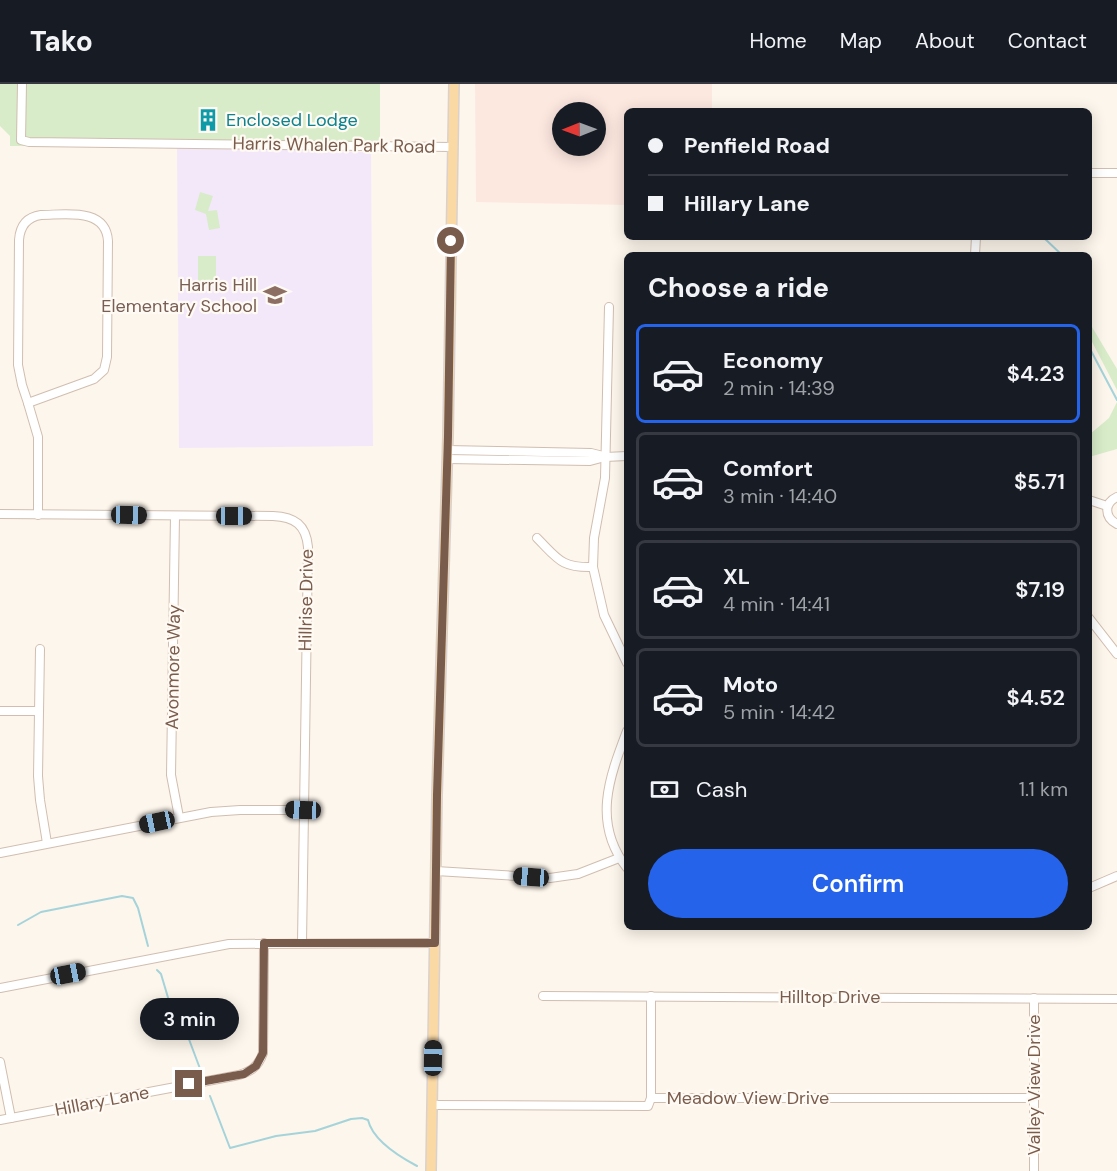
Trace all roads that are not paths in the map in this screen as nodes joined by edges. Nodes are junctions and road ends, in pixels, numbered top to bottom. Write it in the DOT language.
graph roads {
  1 [pos="22,84"];
  2 [pos="453,84"];
  3 [pos="452,147"];
  4 [pos="1092,173"];
  5 [pos="1117,173"];
  6 [pos="609,307"];
  7 [pos="28,403"];
  8 [pos="447,455"];
  9 [pos="624,456"];
  10 [pos="605,457"];
  11 [pos="1117,497"];
  12 [pos="1092,501"];
  13 [pos="1107,506"];
  14 [pos="0,514"];
  15 [pos="38,515"];
  16 [pos="175,516"];
  17 [pos="1117,524"];
  18 [pos="537,538"];
  19 [pos="593,567"];
  20 [pos="1092,622"];
  21 [pos="40,649"];
  22 [pos="1117,654"];
  23 [pos="624,657"];
  24 [pos="0,711"];
  25 [pos="38,711"];
  26 [pos="624,739"];
  27 [pos="303,810"];
  28 [pos="179,817"];
  29 [pos="47,843"];
  30 [pos="0,853"];
  31 [pos="620,858"];
  32 [pos="624,864"];
  33 [pos="436,871"];
  34 [pos="1117,876"];
  35 [pos="1092,887"];
  36 [pos="264,943"];
  37 [pos="302,943"];
  38 [pos="435,943"];
  39 [pos="0,988"];
  40 [pos="543,996"];
  41 [pos="651,996"];
  42 [pos="1034,998"];
  43 [pos="1117,999"];
  44 [pos="0,1062"];
  45 [pos="651,1098"];
  46 [pos="1034,1098"];
  47 [pos="432,1105"];
  48 [pos="12,1118"];
  49 [pos="0,1120"];
  50 [pos="431,1171"];
  51 [pos="1034,1171"];
  1 -- 3 [label="street, Harris Whalen Park Road"];
  2 -- 3 [label="main road"];
  3 -- 8 [label="main road"];
  4 -- 5 [label="street"];
  6 -- 10 [label="street"];
  7 -- 7 [label="street"];
  7 -- 15 [label="street"];
  8 -- 10 [label="street"];
  8 -- 33 [label="main road"];
  9 -- 10 [label="street"];
  10 -- 19 [label="street"];
  11 -- 13 [label="street"];
  12 -- 13 [label="street"];
  13 -- 17 [label="street"];
  14 -- 15 [label="street, Hillrise Drive"];
  15 -- 16 [label="street, Hillrise Drive"];
  16 -- 27 [label="street, Hillrise Drive"];
  16 -- 28 [label="street, Avonmore Way"];
  18 -- 19 [label="street"];
  19 -- 23 [label="street"];
  20 -- 22 [label="street"];
  21 -- 25 [label="street"];
  24 -- 25 [label="street"];
  25 -- 29 [label="street"];
  26 -- 31 [label="street"];
  27 -- 28 [label="street"];
  27 -- 37 [label="street, Hillrise Drive"];
  28 -- 29 [label="street"];
  29 -- 30 [label="street"];
  31 -- 32 [label="street"];
  31 -- 33 [label="street"];
  33 -- 38 [label="main road"];
  34 -- 35 [label="street"];
  36 -- 37 [label="street"];
  36 -- 39 [label="street"];
  36 -- 48 [label="street, Hillary Lane"];
  37 -- 38 [label="street"];
  38 -- 47 [label="main road"];
  40 -- 41 [label="street, Hilltop Drive"];
  41 -- 42 [label="street, Hilltop Drive"];
  41 -- 45 [label="street"];
  42 -- 43 [label="street, Hilltop Drive"];
  42 -- 46 [label="street, Valley View Drive"];
  44 -- 48 [label="street"];
  45 -- 46 [label="street, Meadow View Drive"];
  45 -- 47 [label="street, Meadow View Drive"];
  46 -- 51 [label="street, Valley View Drive"];
  47 -- 50 [label="main road"];
  48 -- 49 [label="street, Hillary Lane"];
}
